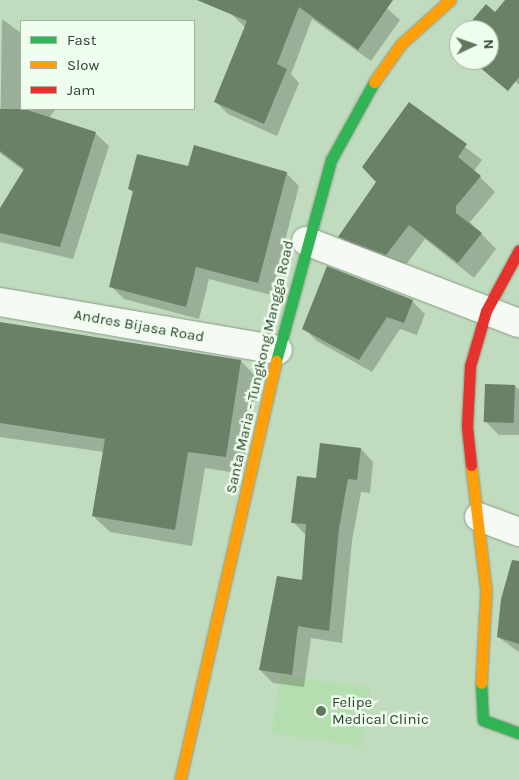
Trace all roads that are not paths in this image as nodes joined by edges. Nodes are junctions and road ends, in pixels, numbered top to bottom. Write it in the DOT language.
graph roads {
  1 [pos="450,0"];
  2 [pos="306,241"];
  3 [pos="519,250"];
  4 [pos="0,302"];
  5 [pos="486,310"];
  6 [pos="519,323"];
  7 [pos="278,350"];
  8 [pos="479,518"];
  9 [pos="519,532"];
  10 [pos="519,733"];
  11 [pos="180,780"];
  1 -- 2 [label="main road, Santa Maria - Tungkong Mangga Road"];
  2 -- 5 [label="street"];
  2 -- 7 [label="main road, Santa Maria - Tungkong Mangga Road"];
  3 -- 5 [label="main road"];
  4 -- 7 [label="street, Andres Bijasa Road"];
  5 -- 6 [label="street"];
  5 -- 8 [label="main road"];
  7 -- 11 [label="main road, Santa Maria - Tungkong Mangga Road"];
  8 -- 9 [label="street"];
  8 -- 10 [label="main road"];
}
